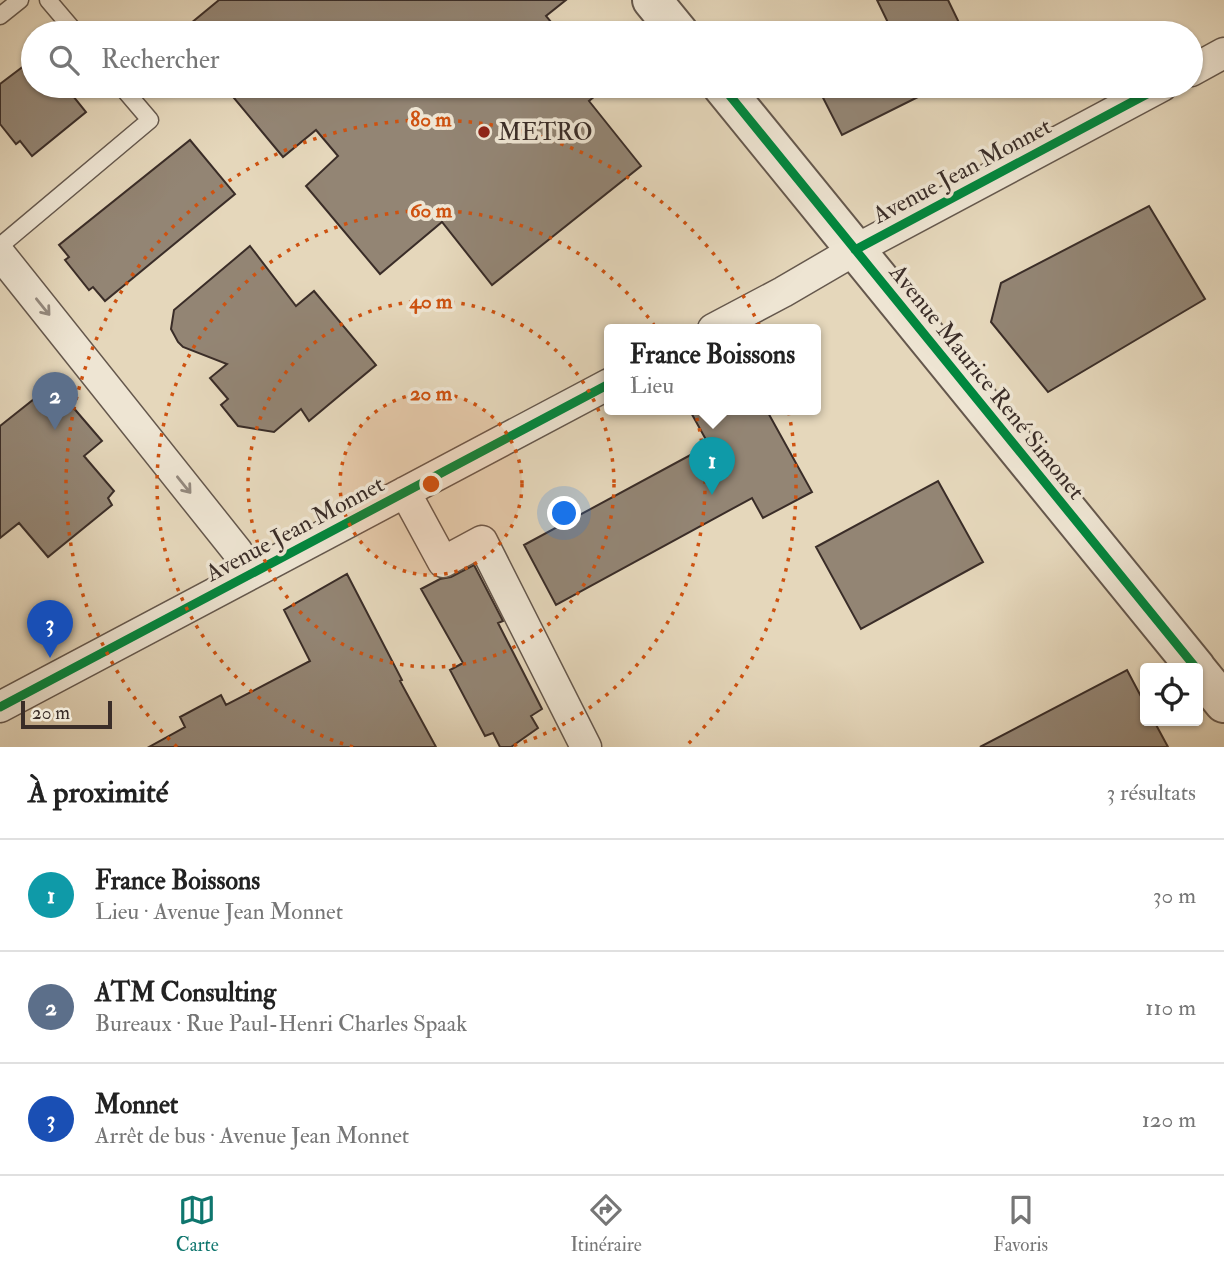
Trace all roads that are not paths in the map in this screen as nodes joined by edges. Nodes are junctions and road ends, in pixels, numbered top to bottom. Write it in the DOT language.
graph roads {
  1 [pos="20,0"];
  2 [pos="48,0"];
  3 [pos="652,0"];
  4 [pos="0,16"];
  5 [pos="66,21"];
  6 [pos="669,21"];
  7 [pos="1224,53"];
  8 [pos="1203,64"];
  9 [pos="131,98"];
  10 [pos="732,98"];
  11 [pos="1140,98"];
  12 [pos="0,246"];
  13 [pos="855,250"];
  14 [pos="0,254"];
  15 [pos="722,324"];
  16 [pos="604,387"];
  17 [pos="405,492"];
  18 [pos="251,574"];
  19 [pos="1191,663"];
  20 [pos="1203,677"];
  21 [pos="1224,703"];
  22 [pos="0,708"];
  23 [pos="586,747"];
  1 -- 4 [label="lane"];
  2 -- 5 [label="lane"];
  3 -- 6 [label="street"];
  7 -- 8 [label="street"];
  9 -- 12 [label="lane"];
  10 -- 13 [label="street, Avenue Maurice René Simonet"];
  11 -- 13 [label="street, Avenue Jean Monnet"];
  13 -- 15 [label="street, Avenue Jean Monnet"];
  13 -- 19 [label="street, Avenue Maurice René Simonet"];
  14 -- 18 [label="street, one-way"];
  16 -- 17 [label="street, Avenue Jean Monnet"];
  17 -- 18 [label="street, Avenue Jean Monnet"];
  17 -- 23 [label="street"];
  18 -- 22 [label="street, Avenue Jean Monnet"];
  20 -- 21 [label="street, Avenue Maurice René Simonet"];
}
